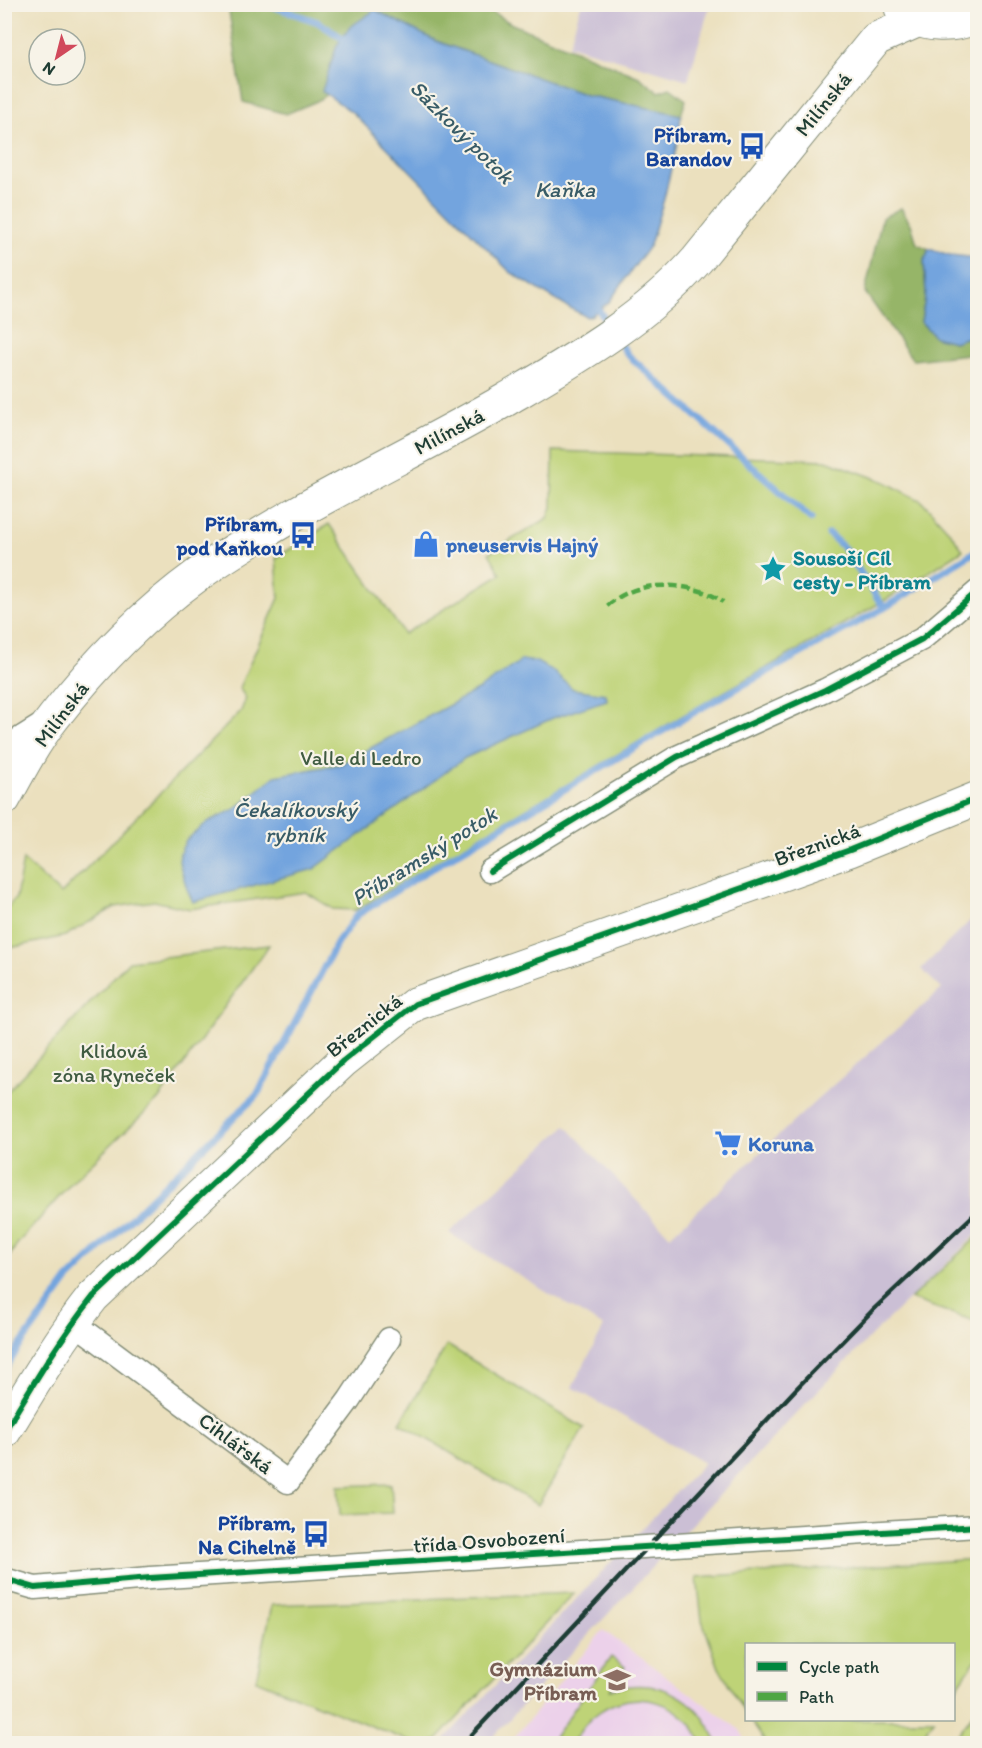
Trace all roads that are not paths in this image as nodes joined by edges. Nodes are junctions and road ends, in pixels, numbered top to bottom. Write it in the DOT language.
graph roads {
  1 [pos="881,4"];
  2 [pos="908,12"];
  3 [pos="978,17"];
  4 [pos="876,39"];
  5 [pos="978,591"];
  6 [pos="53,718"];
  7 [pos="4,755"];
  8 [pos="978,798"];
  9 [pos="4,799"];
  10 [pos="490,871"];
  11 [pos="73,1322"];
  12 [pos="389,1339"];
  13 [pos="4,1432"];
  14 [pos="978,1526"];
  15 [pos="4,1579"];
  16 [pos="35,1588"];
  17 [pos="4,1593"];
  1 -- 4 [label="main road"];
  2 -- 3 [label="main road, Milínská"];
  2 -- 4 [label="main road, Milínská"];
  4 -- 6 [label="main road, Milínská"];
  5 -- 10 [label="street"];
  6 -- 7 [label="street"];
  6 -- 9 [label="main road, Milínská"];
  8 -- 11 [label="main road, Březnická"];
  11 -- 12 [label="street, Cihlářská"];
  11 -- 13 [label="main road, Březnická"];
  14 -- 16 [label="street, třída Osvobození"];
  15 -- 16 [label="street, třída Osvobození"];
  16 -- 17 [label="street"];
}
